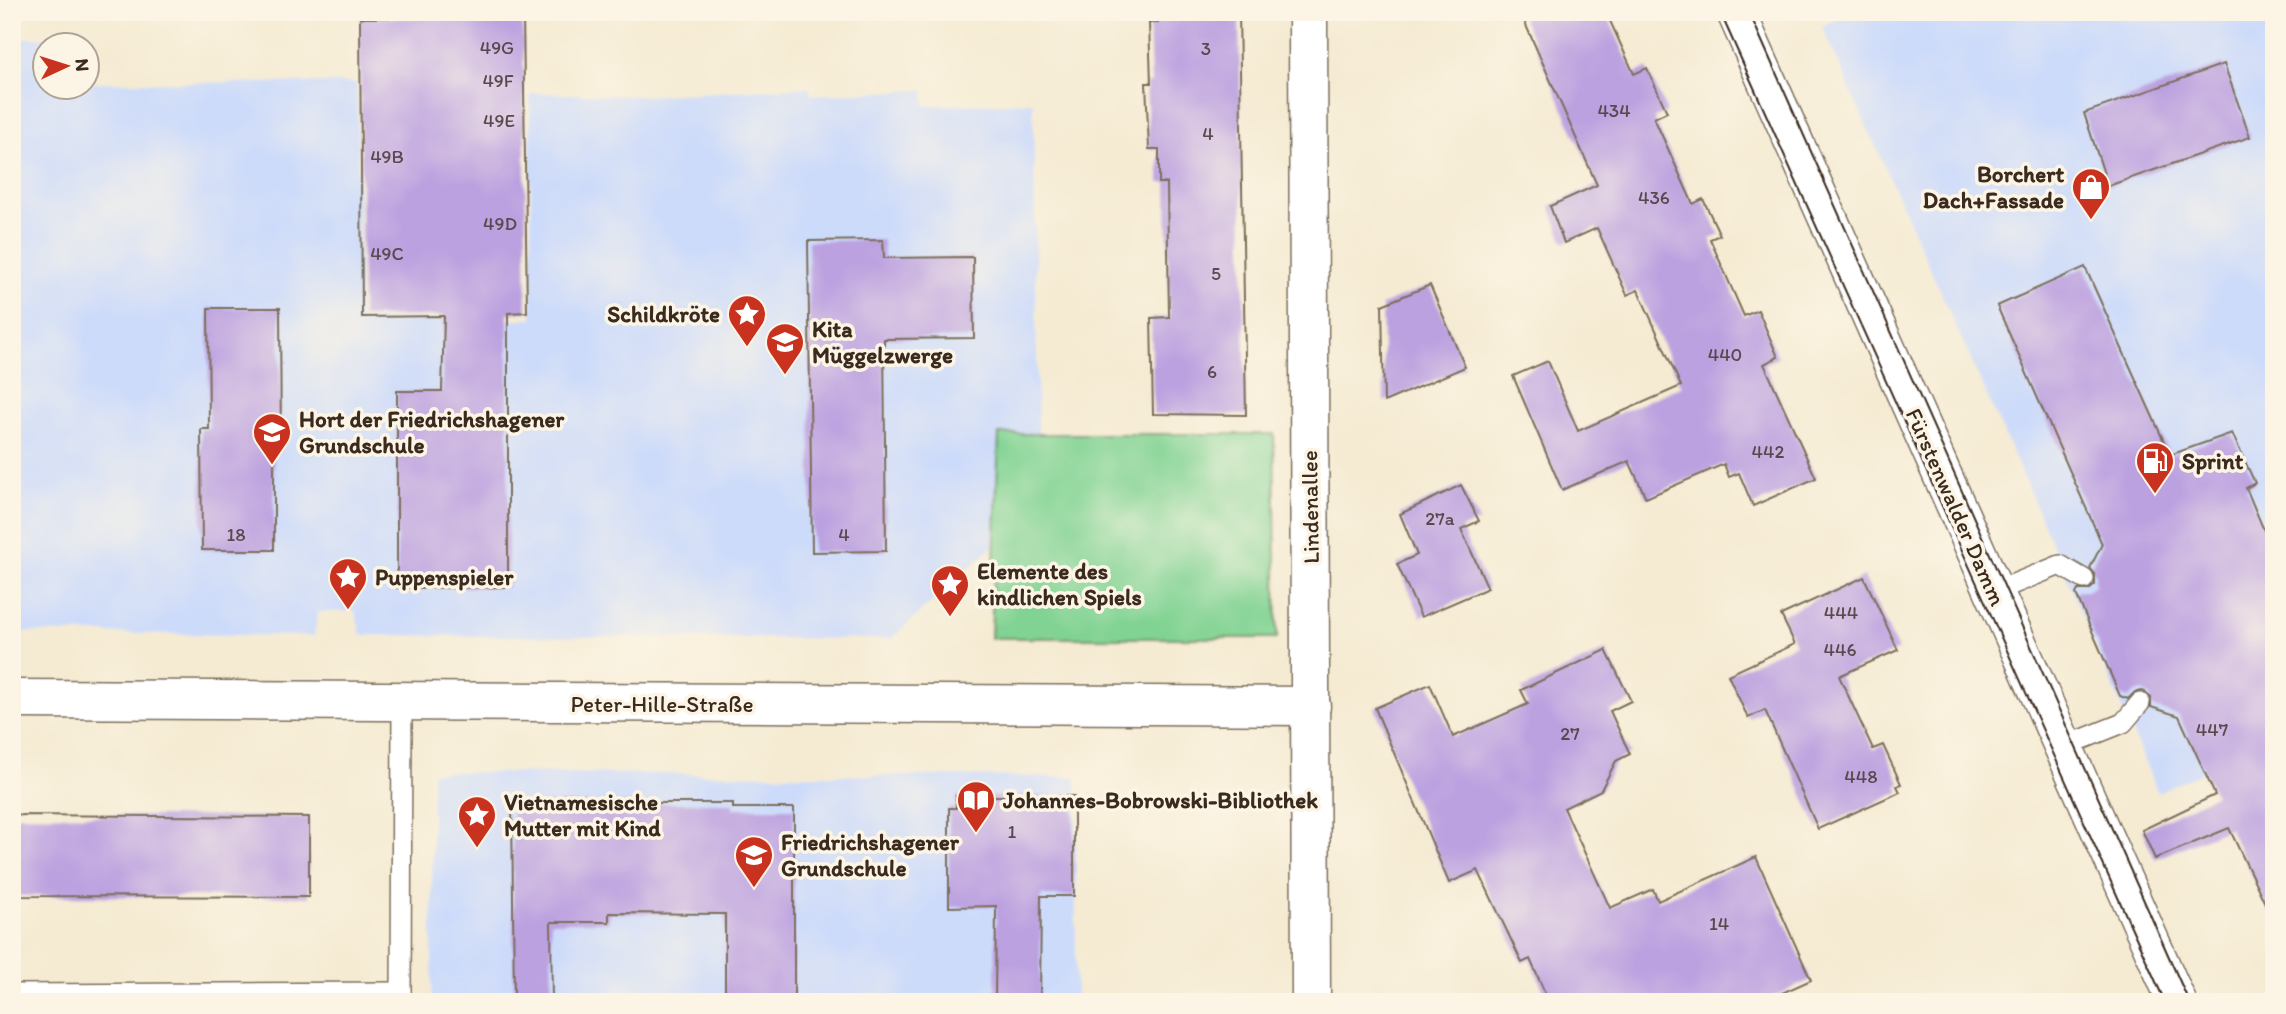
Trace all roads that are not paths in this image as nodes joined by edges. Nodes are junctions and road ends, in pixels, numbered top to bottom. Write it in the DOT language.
graph roads {
  1 [pos="1308,12"];
  2 [pos="1736,12"];
  3 [pos="2084,579"];
  4 [pos="1994,592"];
  5 [pos="12,699"];
  6 [pos="402,702"];
  7 [pos="2140,703"];
  8 [pos="1311,706"];
  9 [pos="2063,747"];
  10 [pos="12,994"];
  11 [pos="401,997"];
  12 [pos="49,998"];
  13 [pos="1311,1002"];
  14 [pos="2177,1002"];
  1 -- 8 [label="street, Lindenallee"];
  2 -- 4 [label="street, Fürstenwalder Damm"];
  3 -- 4 [label="lane"];
  4 -- 9 [label="street, Fürstenwalder Damm"];
  5 -- 6 [label="street, Peter-Hille-Straße"];
  6 -- 8 [label="street, Peter-Hille-Straße"];
  6 -- 11 [label="lane"];
  7 -- 9 [label="lane"];
  8 -- 13 [label="street, Lindenallee"];
  9 -- 14 [label="street, Fürstenwalder Damm"];
  10 -- 12 [label="lane"];
  11 -- 12 [label="lane"];
}
